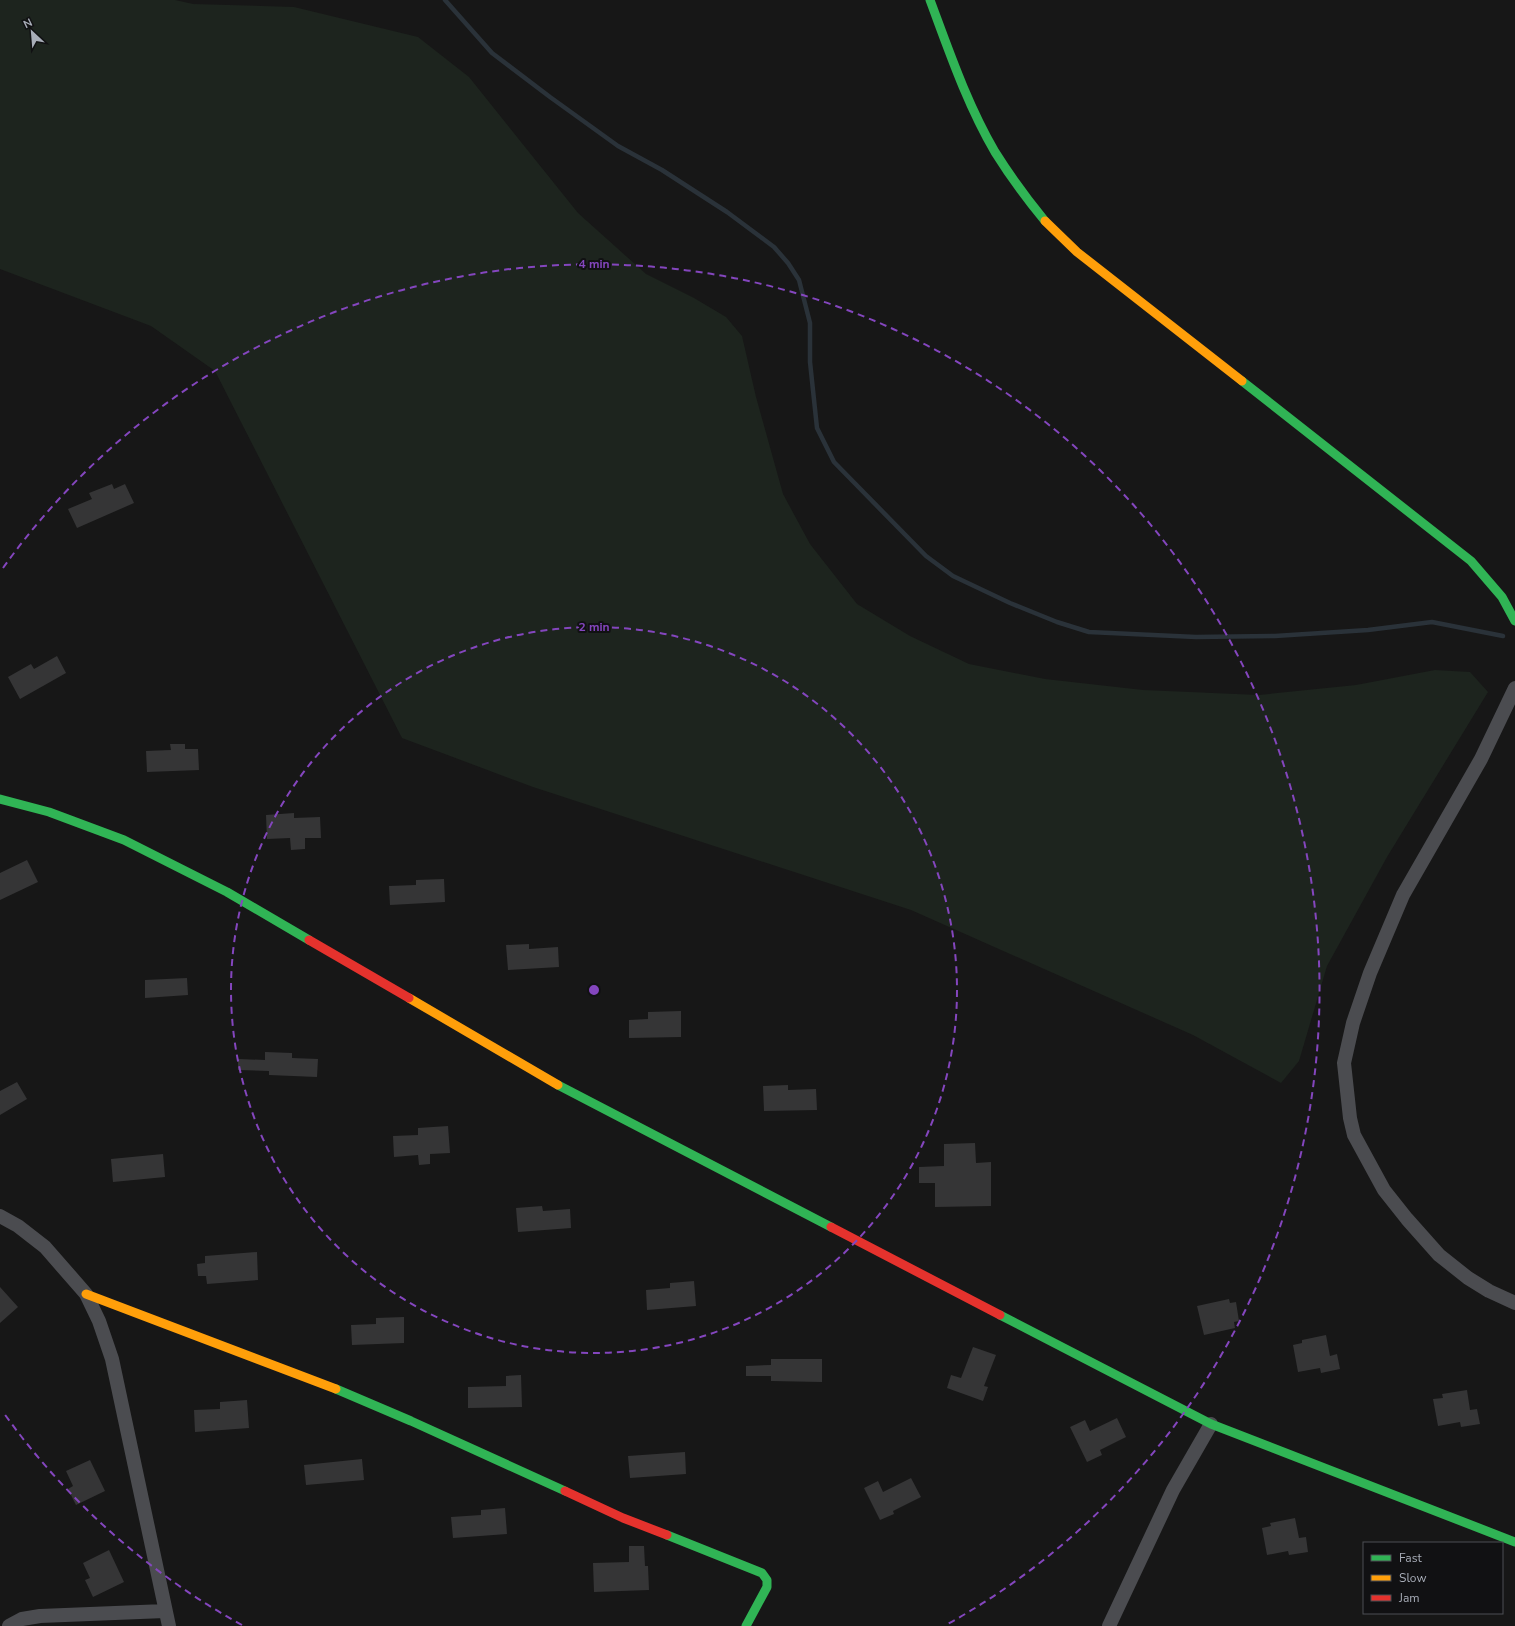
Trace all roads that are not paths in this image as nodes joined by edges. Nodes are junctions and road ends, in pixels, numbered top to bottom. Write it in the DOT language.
graph roads {
  1 [pos="930,0"];
  2 [pos="1515,621"];
  3 [pos="1515,688"];
  4 [pos="0,798"];
  5 [pos="0,1216"];
  6 [pos="86,1294"];
  7 [pos="1515,1303"];
  8 [pos="1211,1424"];
  9 [pos="1515,1542"];
  10 [pos="165,1611"];
  11 [pos="9,1626"];
  12 [pos="169,1626"];
  13 [pos="746,1626"];
  14 [pos="1109,1626"];
  1 -- 2 [label="street"];
  3 -- 7 [label="street"];
  4 -- 8 [label="street"];
  5 -- 6 [label="street"];
  6 -- 10 [label="street"];
  6 -- 13 [label="street"];
  8 -- 9 [label="street"];
  8 -- 14 [label="street"];
  10 -- 11 [label="street"];
  10 -- 12 [label="street"];
}
